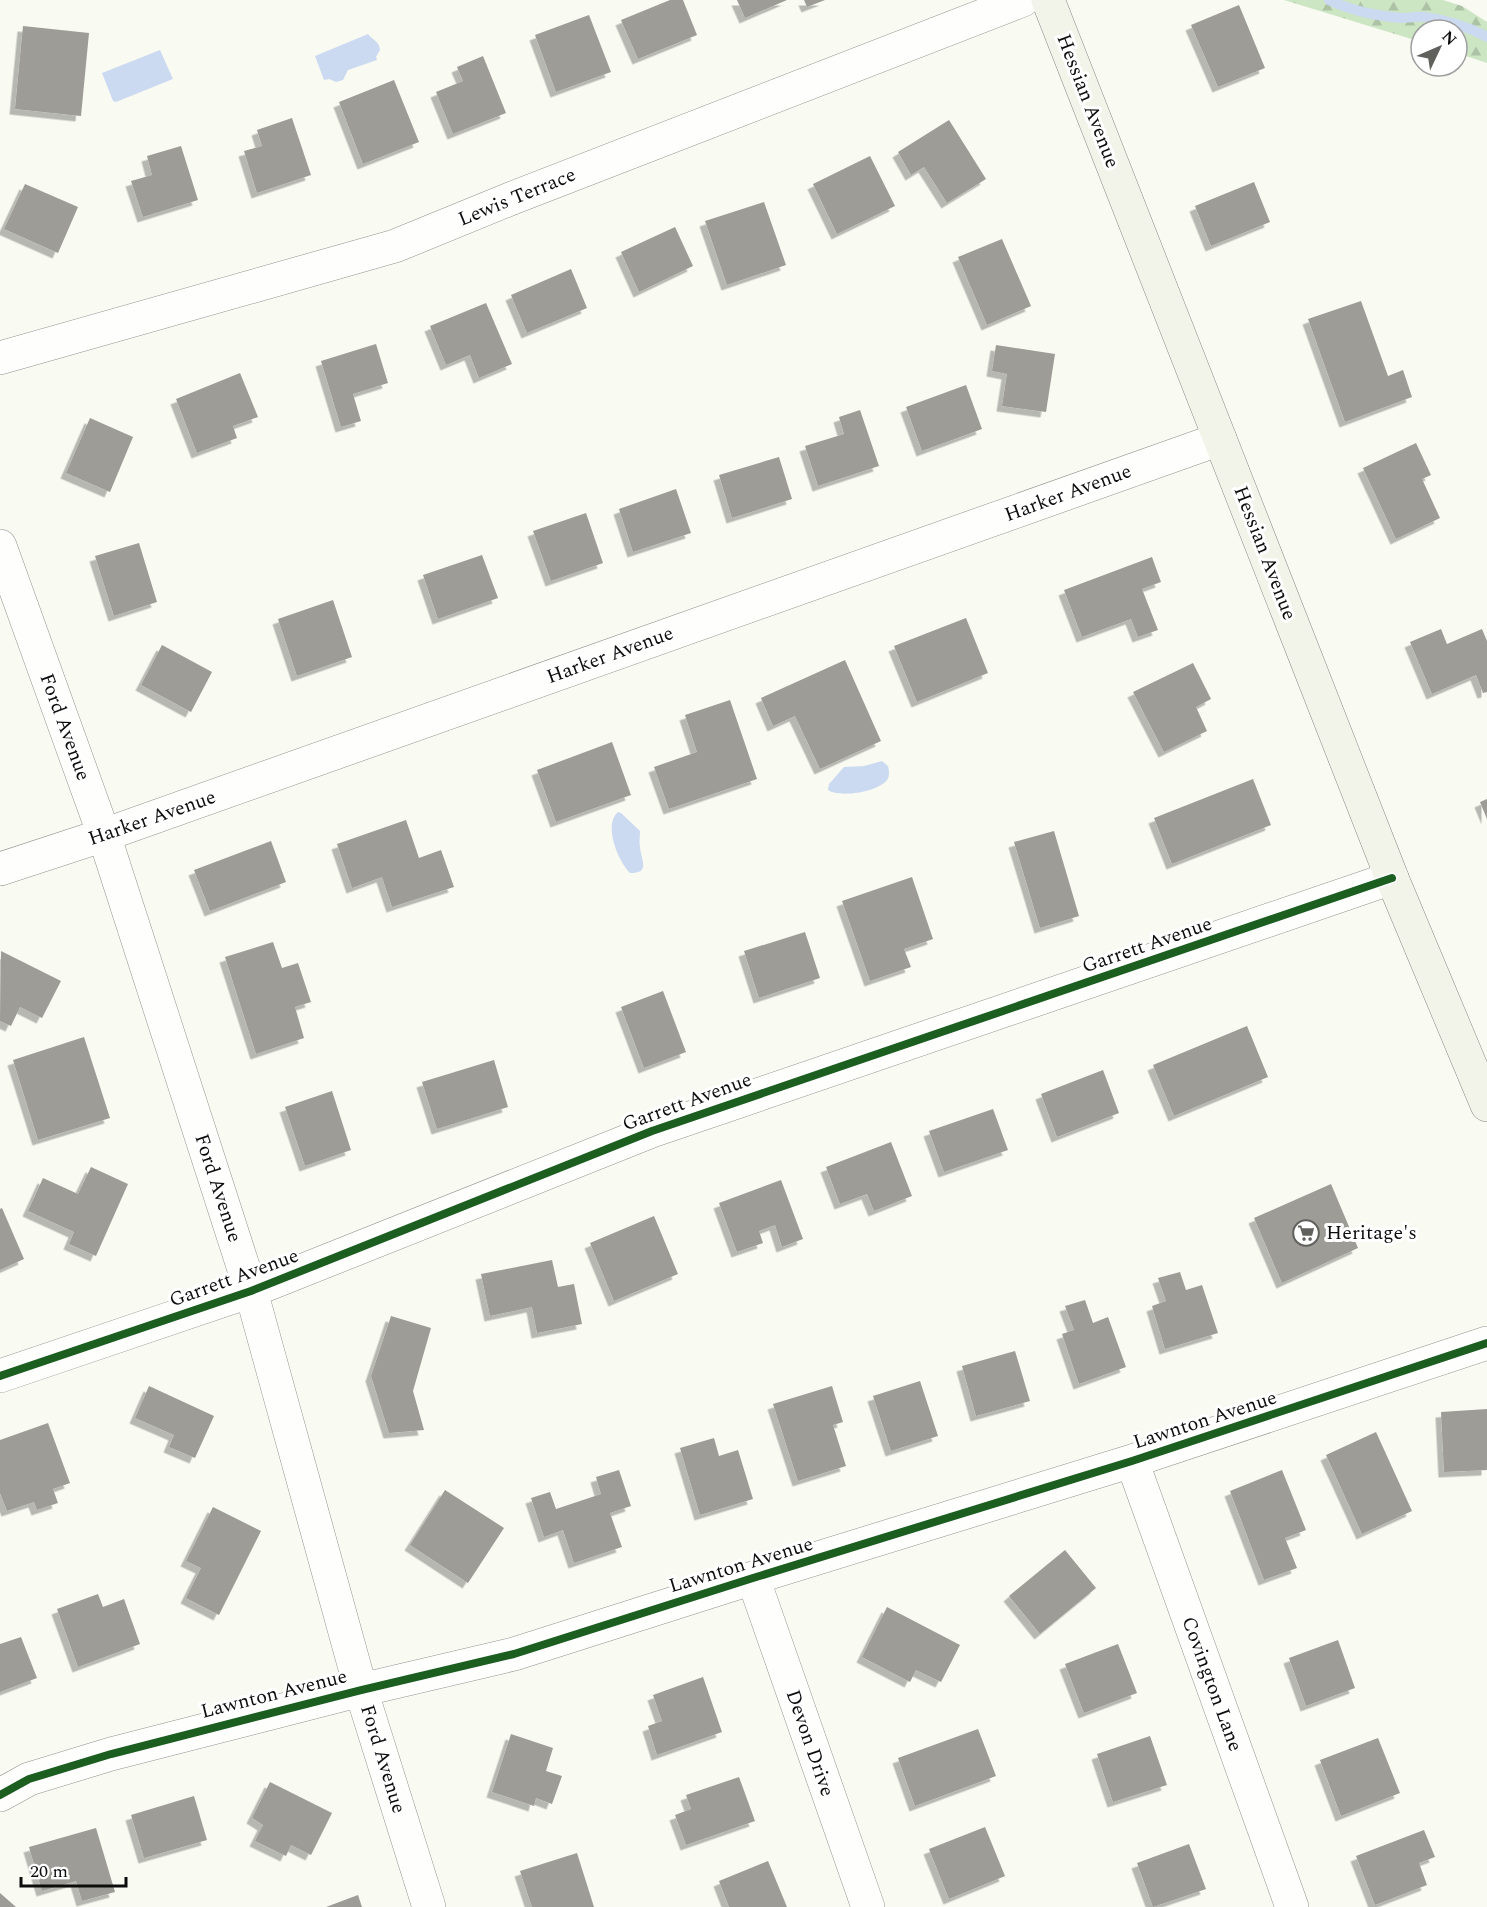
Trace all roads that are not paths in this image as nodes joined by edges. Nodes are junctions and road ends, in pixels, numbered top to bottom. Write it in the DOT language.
graph roads {
  1 [pos="1023,0"];
  2 [pos="1048,0"];
  3 [pos="0,358"];
  4 [pos="1220,439"];
  5 [pos="0,546"];
  6 [pos="104,835"];
  7 [pos="0,869"];
  8 [pos="1392,878"];
  9 [pos="1487,1105"];
  10 [pos="251,1292"];
  11 [pos="1487,1343"];
  12 [pos="0,1376"];
  13 [pos="1132,1461"];
  14 [pos="753,1578"];
  15 [pos="361,1690"];
  16 [pos="0,1795"];
  17 [pos="429,1907"];
  18 [pos="868,1907"];
  19 [pos="1292,1907"];
  1 -- 3 [label="street, Lewis Terrace"];
  2 -- 4 [label="main road, Hessian Avenue"];
  4 -- 6 [label="street, Harker Avenue"];
  4 -- 8 [label="main road, Hessian Avenue"];
  5 -- 6 [label="street, Ford Avenue"];
  6 -- 7 [label="street, Harker Avenue"];
  6 -- 10 [label="street, Ford Avenue"];
  8 -- 9 [label="main road, Hessian Avenue"];
  8 -- 10 [label="street, Garrett Avenue"];
  10 -- 12 [label="street, Garrett Avenue"];
  10 -- 15 [label="street, Ford Avenue"];
  11 -- 13 [label="street, Lawnton Avenue"];
  13 -- 14 [label="street, Lawnton Avenue"];
  13 -- 19 [label="street, Covington Lane"];
  14 -- 15 [label="street, Lawnton Avenue"];
  14 -- 18 [label="street, Devon Drive"];
  15 -- 16 [label="street, Lawnton Avenue"];
  15 -- 17 [label="street, Ford Avenue"];
}
